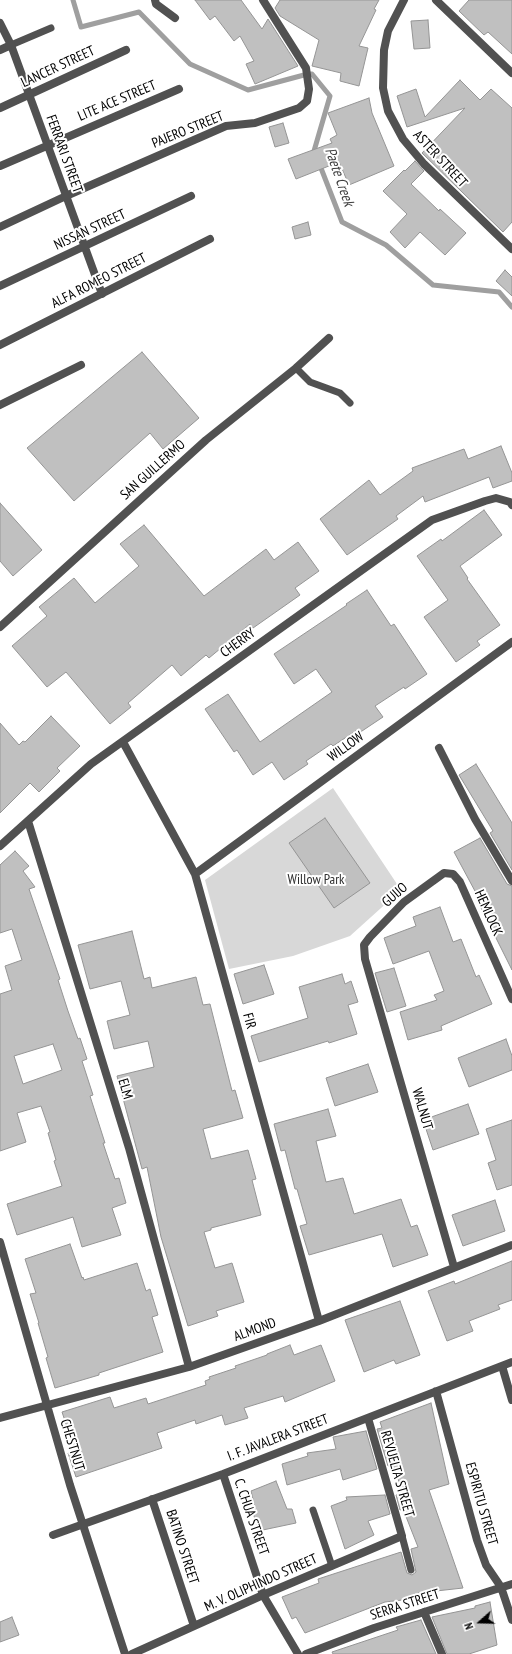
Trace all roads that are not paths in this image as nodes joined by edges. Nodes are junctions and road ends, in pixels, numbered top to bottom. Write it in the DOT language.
graph roads {
  1 [pos="155,0"];
  2 [pos="404,0"];
  3 [pos="436,0"];
  4 [pos="264,1"];
  5 [pos="175,18"];
  6 [pos="0,23"];
  7 [pos="51,28"];
  8 [pos="11,46"];
  9 [pos="0,50"];
  10 [pos="126,50"];
  11 [pos="512,73"];
  12 [pos="179,89"];
  13 [pos="28,95"];
  14 [pos="0,108"];
  15 [pos="47,145"];
  16 [pos="0,166"];
  17 [pos="66,196"];
  18 [pos="191,196"];
  19 [pos="0,227"];
  20 [pos="210,239"];
  21 [pos="84,247"];
  22 [pos="512,249"];
  23 [pos="0,286"];
  24 [pos="102,294"];
  25 [pos="329,338"];
  26 [pos="0,345"];
  27 [pos="81,365"];
  28 [pos="296,368"];
  29 [pos="350,404"];
  30 [pos="0,405"];
  31 [pos="511,504"];
  32 [pos="0,626"];
  33 [pos="512,642"];
  34 [pos="123,742"];
  35 [pos="438,748"];
  36 [pos="28,821"];
  37 [pos="0,846"];
  38 [pos="195,874"];
  39 [pos="512,881"];
  40 [pos="460,882"];
  41 [pos="365,959"];
  42 [pos="512,999"];
  43 [pos="0,1242"];
  44 [pos="512,1245"];
  45 [pos="454,1267"];
  46 [pos="319,1321"];
  47 [pos="512,1362"];
  48 [pos="502,1366"];
  49 [pos="188,1367"];
  50 [pos="436,1390"];
  51 [pos="512,1400"];
  52 [pos="47,1406"];
  53 [pos="0,1418"];
  54 [pos="368,1418"];
  55 [pos="223,1474"];
  56 [pos="152,1499"];
  57 [pos="313,1510"];
  58 [pos="83,1524"];
  59 [pos="53,1535"];
  60 [pos="402,1536"];
  61 [pos="332,1566"];
  62 [pos="411,1570"];
  63 [pos="512,1584"];
  64 [pos="501,1588"];
  65 [pos="263,1594"];
  66 [pos="424,1612"];
  67 [pos="512,1620"];
  68 [pos="194,1626"];
  69 [pos="125,1654"];
  70 [pos="132,1654"];
  71 [pos="298,1654"];
  72 [pos="306,1654"];
  73 [pos="442,1654"];
  1 -- 5 [label="street"];
  2 -- 22 [label="street, ASTER STREET"];
  3 -- 11 [label="street"];
  4 -- 17 [label="street, PAJERO STREET"];
  6 -- 8 [label="street, FERRARI STREET"];
  7 -- 8 [label="lane"];
  8 -- 9 [label="street"];
  8 -- 13 [label="street, FERRARI STREET"];
  10 -- 13 [label="street, LANCER STREET"];
  12 -- 15 [label="street, LITE ACE STREET"];
  13 -- 14 [label="street, LANCER STREET"];
  13 -- 15 [label="street, FERRARI STREET"];
  15 -- 16 [label="street, LITE ACE STREET"];
  15 -- 17 [label="street, FERRARI STREET"];
  17 -- 19 [label="street, PAJERO STREET"];
  17 -- 21 [label="street, FERRARI STREET"];
  18 -- 21 [label="street, NISSAN STREET"];
  20 -- 24 [label="street, ALFA ROMEO STREET"];
  21 -- 23 [label="street, NISSAN STREET"];
  21 -- 24 [label="street, FERRARI STREET"];
  24 -- 26 [label="street, ALFA ROMEO STREET"];
  25 -- 28 [label="street, SAN GUILLERMO"];
  27 -- 30 [label="street"];
  28 -- 29 [label="lane"];
  28 -- 32 [label="street, SAN GUILLERMO"];
  31 -- 34 [label="street, CHERRY"];
  33 -- 38 [label="street, WILLOW"];
  34 -- 36 [label="street, CHERRY"];
  34 -- 38 [label="street, FIR"];
  35 -- 39 [label="street"];
  36 -- 37 [label="street, CHERRY"];
  36 -- 49 [label="street, ELM"];
  38 -- 46 [label="street, FIR"];
  40 -- 41 [label="street, GUIJO"];
  40 -- 42 [label="street, HEMLOCK"];
  41 -- 45 [label="street, WALNUT"];
  43 -- 52 [label="street, CHESTNUT"];
  44 -- 45 [label="street, ALMOND"];
  45 -- 46 [label="street, ALMOND"];
  46 -- 49 [label="street, ALMOND"];
  47 -- 48 [label="street, I. F. JAVALERA STREET"];
  48 -- 50 [label="street, I. F. JAVALERA STREET"];
  48 -- 51 [label="street"];
  49 -- 52 [label="street, ALMOND"];
  50 -- 54 [label="street, I. F. JAVALERA STREET"];
  50 -- 64 [label="street, ESPIRITU STREET"];
  52 -- 53 [label="street, ALMOND"];
  52 -- 58 [label="street, CHESTNUT"];
  54 -- 55 [label="street, I. F. JAVALERA STREET"];
  54 -- 60 [label="street, REVUELTA STREET"];
  55 -- 56 [label="street, I. F. JAVALERA STREET"];
  55 -- 65 [label="street, C. CHUA STREET"];
  56 -- 58 [label="street, I. F. JAVALERA STREET"];
  56 -- 68 [label="street, BATINO STREET"];
  57 -- 61 [label="lane"];
  58 -- 59 [label="street, I. F. JAVALERA STREET"];
  58 -- 69 [label="street, CHESTNUT"];
  60 -- 61 [label="street, M. V. OLIPHINDO STREET"];
  60 -- 62 [label="lane"];
  61 -- 65 [label="street, M. V. OLIPHINDO STREET"];
  63 -- 64 [label="street, SERRA STREET"];
  64 -- 66 [label="street, SERRA STREET"];
  64 -- 67 [label="street, ESPIRITU STREET"];
  65 -- 68 [label="street, M. V. OLIPHINDO STREET"];
  65 -- 71 [label="street, C. CHUA STREET"];
  66 -- 72 [label="street, SERRA STREET"];
  66 -- 73 [label="street"];
  68 -- 70 [label="street, M. V. OLIPHINDO STREET"];
}
